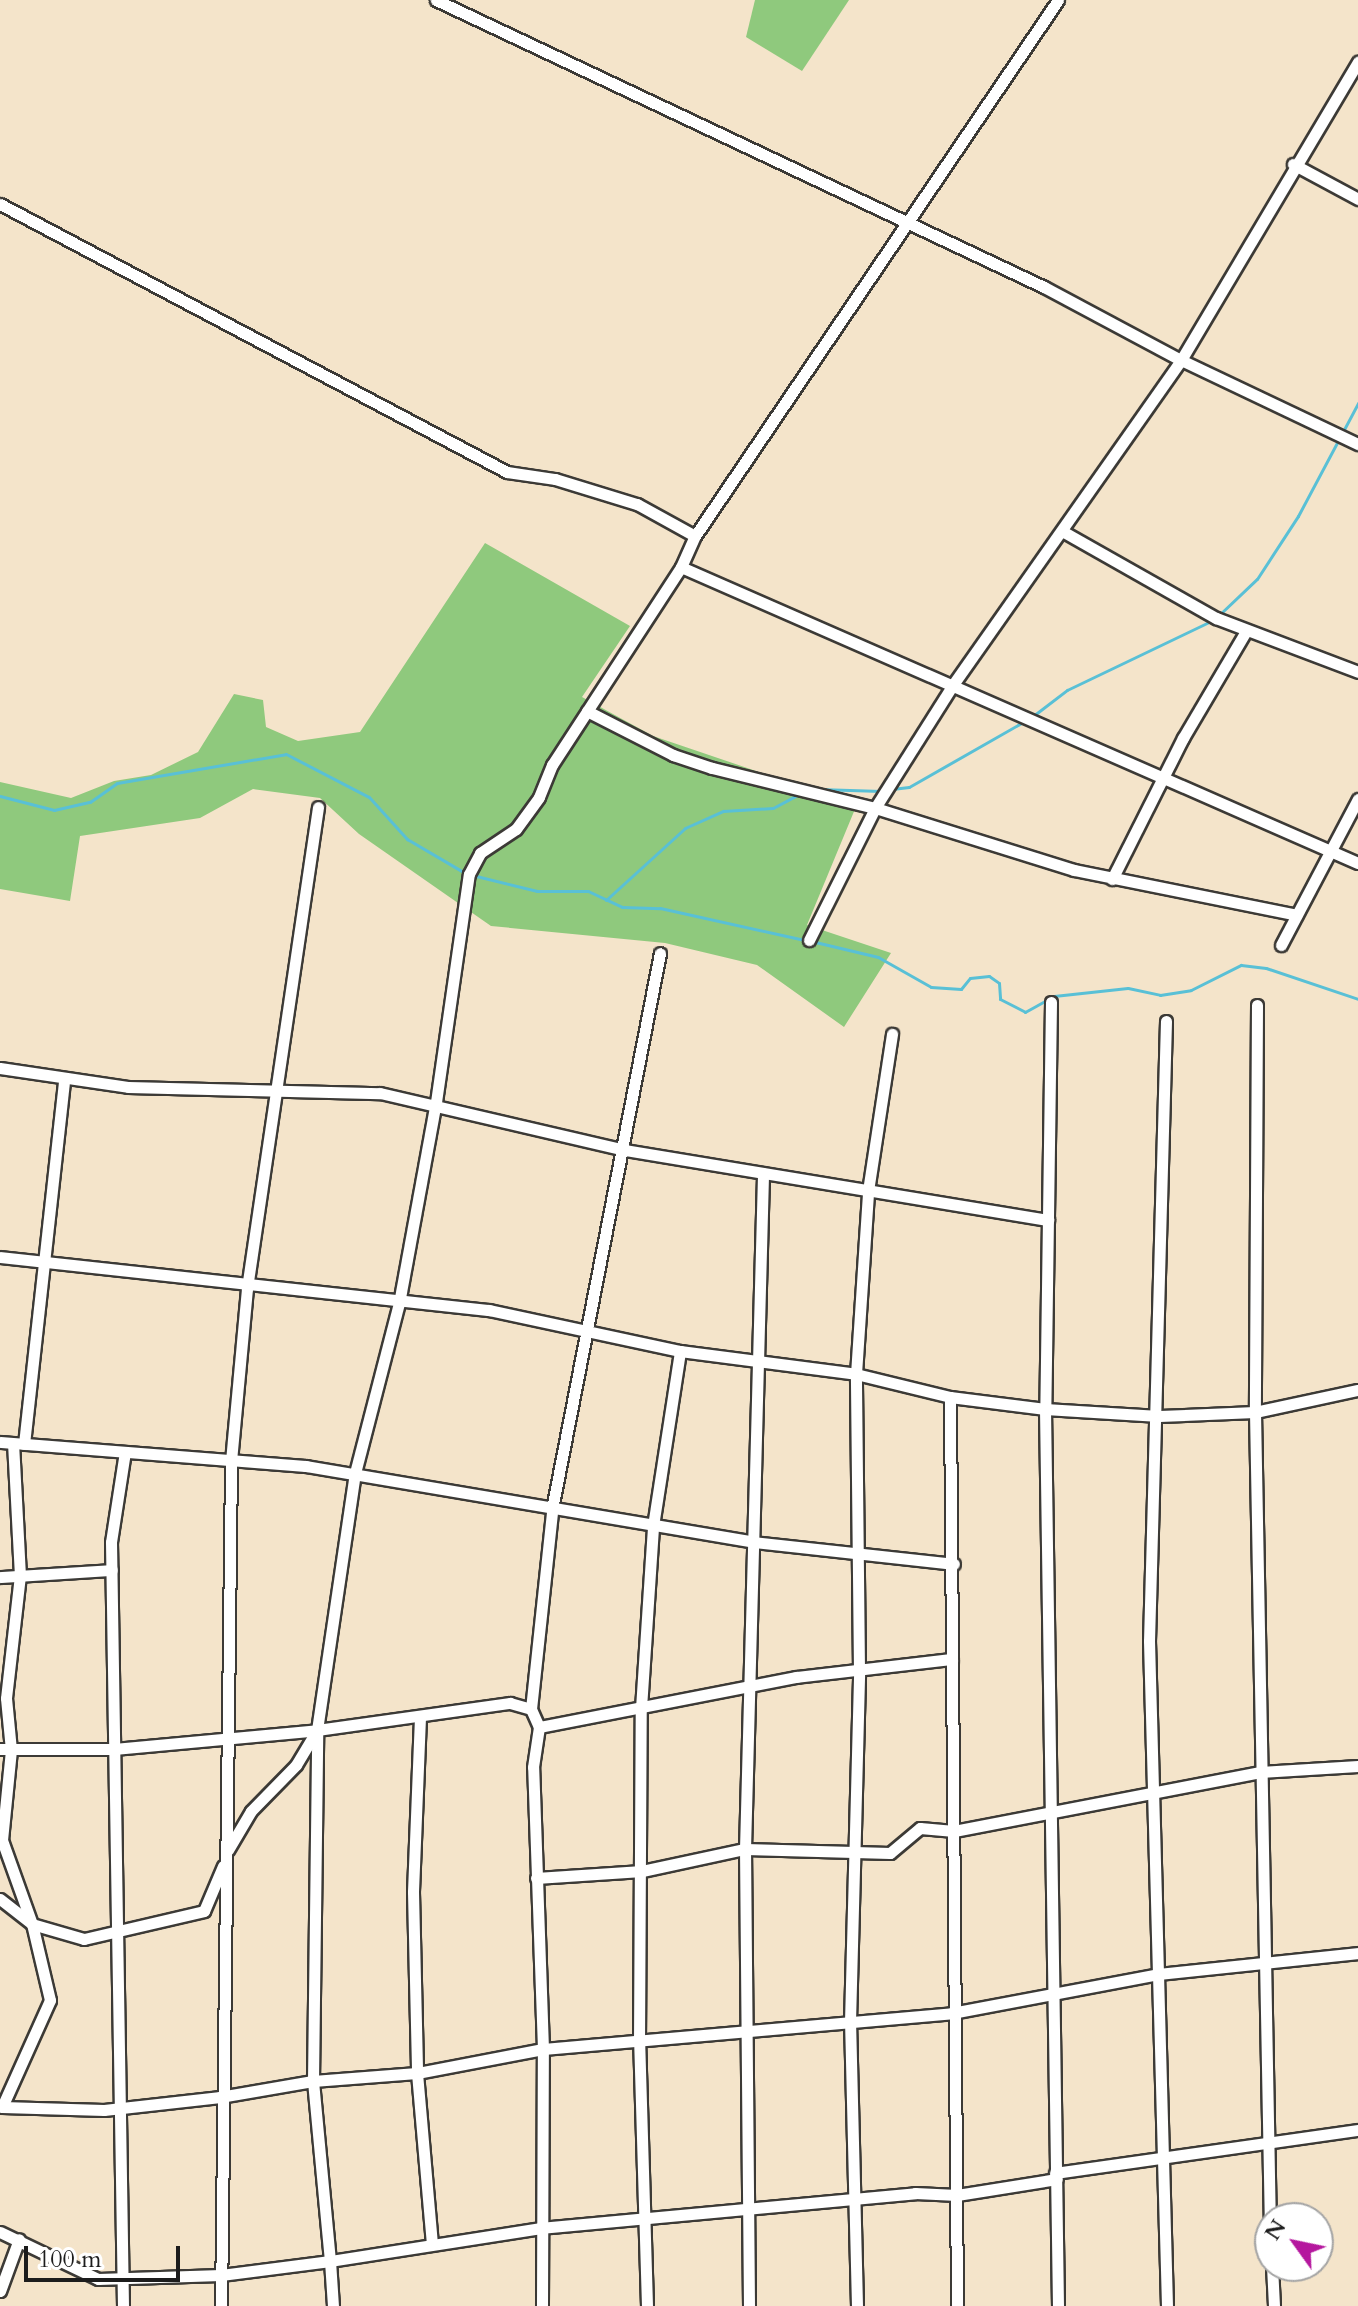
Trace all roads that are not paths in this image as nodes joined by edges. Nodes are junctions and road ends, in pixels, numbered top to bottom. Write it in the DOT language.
graph roads {
  1 [pos="436,0"];
  2 [pos="1058,0"];
  3 [pos="1358,62"];
  4 [pos="1293,164"];
  5 [pos="1358,199"];
  6 [pos="0,204"];
  7 [pos="903,224"];
  8 [pos="1181,360"];
  9 [pos="1358,444"];
  10 [pos="1062,531"];
  11 [pos="695,536"];
  12 [pos="681,567"];
  13 [pos="1246,631"];
  14 [pos="1358,672"];
  15 [pos="952,686"];
  16 [pos="587,711"];
  17 [pos="1166,779"];
  18 [pos="1358,799"];
  19 [pos="318,807"];
  20 [pos="875,808"];
  21 [pos="1331,851"];
  22 [pos="1358,863"];
  23 [pos="1112,879"];
  24 [pos="1297,915"];
  25 [pos="809,940"];
  26 [pos="1281,945"];
  27 [pos="660,953"];
  28 [pos="1051,1002"];
  29 [pos="1257,1005"];
  30 [pos="1166,1021"];
  31 [pos="892,1034"];
  32 [pos="0,1068"];
  33 [pos="64,1081"];
  34 [pos="274,1088"];
  35 [pos="436,1102"];
  36 [pos="625,1150"];
  37 [pos="763,1173"];
  38 [pos="868,1191"];
  39 [pos="1048,1220"];
  40 [pos="0,1257"];
  41 [pos="45,1262"];
  42 [pos="247,1288"];
  43 [pos="399,1303"];
  44 [pos="585,1328"];
  45 [pos="680,1351"];
  46 [pos="759,1364"];
  47 [pos="856,1374"];
  48 [pos="1358,1390"];
  49 [pos="950,1397"];
  50 [pos="1045,1409"];
  51 [pos="1255,1412"];
  52 [pos="1159,1416"];
  53 [pos="12,1444"];
  54 [pos="125,1452"];
  55 [pos="231,1461"];
  56 [pos="355,1473"];
  57 [pos="553,1504"];
  58 [pos="653,1526"];
  59 [pos="753,1542"];
  60 [pos="857,1553"];
  61 [pos="954,1564"];
  62 [pos="112,1570"];
  63 [pos="20,1576"];
  64 [pos="0,1577"];
  65 [pos="952,1659"];
  66 [pos="859,1670"];
  67 [pos="749,1689"];
  68 [pos="641,1708"];
  69 [pos="531,1709"];
  70 [pos="420,1717"];
  71 [pos="539,1727"];
  72 [pos="317,1730"];
  73 [pos="225,1739"];
  74 [pos="114,1749"];
  75 [pos="6,1750"];
  76 [pos="1358,1766"];
  77 [pos="1260,1772"];
  78 [pos="1154,1791"];
  79 [pos="1051,1809"];
  80 [pos="954,1831"];
  81 [pos="745,1849"];
  82 [pos="227,1851"];
  83 [pos="854,1856"];
  84 [pos="642,1871"];
  85 [pos="536,1878"];
  86 [pos="0,1899"];
  87 [pos="32,1924"];
  88 [pos="120,1932"];
  89 [pos="1358,1953"];
  90 [pos="1262,1961"];
  91 [pos="1159,1974"];
  92 [pos="1054,1990"];
  93 [pos="952,2013"];
  94 [pos="850,2022"];
  95 [pos="745,2029"];
  96 [pos="639,2042"];
  97 [pos="543,2049"];
  98 [pos="417,2073"];
  99 [pos="313,2081"];
  100 [pos="220,2097"];
  101 [pos="118,2108"];
  102 [pos="1358,2130"];
  103 [pos="1265,2143"];
  104 [pos="1163,2157"];
  105 [pos="1056,2176"];
  106 [pos="957,2195"];
  107 [pos="853,2198"];
  108 [pos="1268,2202"];
  109 [pos="747,2209"];
  110 [pos="648,2218"];
  111 [pos="540,2228"];
  112 [pos="0,2232"];
  113 [pos="19,2239"];
  114 [pos="432,2244"];
  115 [pos="330,2261"];
  116 [pos="221,2275"];
  117 [pos="126,2279"];
  118 [pos="1273,2282"];
  119 [pos="0,2291"];
  120 [pos="123,2306"];
  121 [pos="221,2306"];
  122 [pos="333,2306"];
  123 [pos="542,2306"];
  124 [pos="647,2306"];
  125 [pos="749,2306"];
  126 [pos="857,2306"];
  127 [pos="957,2306"];
  128 [pos="1058,2306"];
  129 [pos="1167,2306"];
  130 [pos="1274,2306"];
  1 -- 7 [label="street"];
  2 -- 7 [label="street"];
  3 -- 4 [label="street"];
  4 -- 5 [label="street"];
  4 -- 8 [label="street"];
  6 -- 11 [label="street"];
  7 -- 8 [label="street"];
  7 -- 11 [label="street"];
  8 -- 9 [label="street"];
  8 -- 10 [label="street"];
  10 -- 13 [label="street"];
  10 -- 15 [label="street"];
  11 -- 12 [label="street"];
  12 -- 15 [label="street"];
  12 -- 16 [label="street"];
  13 -- 14 [label="street"];
  13 -- 17 [label="street"];
  15 -- 17 [label="street"];
  15 -- 20 [label="street"];
  16 -- 20 [label="street"];
  16 -- 35 [label="street"];
  17 -- 21 [label="street"];
  17 -- 23 [label="street"];
  18 -- 21 [label="street"];
  19 -- 34 [label="street"];
  20 -- 23 [label="street"];
  20 -- 25 [label="street"];
  21 -- 22 [label="street"];
  21 -- 24 [label="street"];
  23 -- 24 [label="street"];
  24 -- 26 [label="street"];
  27 -- 36 [label="street"];
  28 -- 39 [label="street"];
  29 -- 51 [label="street"];
  30 -- 52 [label="street"];
  31 -- 38 [label="street"];
  32 -- 33 [label="street"];
  33 -- 34 [label="street"];
  33 -- 41 [label="street"];
  34 -- 35 [label="street"];
  34 -- 42 [label="street"];
  35 -- 36 [label="street"];
  35 -- 43 [label="street"];
  36 -- 37 [label="street"];
  36 -- 44 [label="street"];
  37 -- 38 [label="street"];
  37 -- 46 [label="street"];
  38 -- 39 [label="street"];
  38 -- 47 [label="street"];
  39 -- 50 [label="street"];
  40 -- 41 [label="street"];
  41 -- 42 [label="street"];
  41 -- 53 [label="street"];
  42 -- 43 [label="street"];
  42 -- 55 [label="street"];
  43 -- 44 [label="street"];
  43 -- 56 [label="street"];
  44 -- 45 [label="street"];
  44 -- 57 [label="street"];
  45 -- 46 [label="street"];
  45 -- 58 [label="street"];
  46 -- 47 [label="street"];
  46 -- 59 [label="street"];
  47 -- 49 [label="street"];
  47 -- 60 [label="street"];
  48 -- 51 [label="street"];
  49 -- 50 [label="street"];
  49 -- 61 [label="street"];
  50 -- 52 [label="street"];
  50 -- 79 [label="street"];
  51 -- 52 [label="street"];
  51 -- 77 [label="street"];
  52 -- 78 [label="street"];
  53 -- 54 [label="street"];
  53 -- 63 [label="street"];
  54 -- 55 [label="street"];
  54 -- 62 [label="street"];
  55 -- 56 [label="street"];
  55 -- 73 [label="street"];
  56 -- 57 [label="street"];
  56 -- 72 [label="street"];
  57 -- 58 [label="street"];
  57 -- 69 [label="street"];
  58 -- 59 [label="street"];
  58 -- 68 [label="street"];
  59 -- 60 [label="street"];
  59 -- 67 [label="street"];
  60 -- 61 [label="street"];
  60 -- 66 [label="street"];
  61 -- 65 [label="street"];
  62 -- 63 [label="street"];
  62 -- 74 [label="street"];
  63 -- 64 [label="street"];
  63 -- 75 [label="street"];
  65 -- 66 [label="street"];
  65 -- 80 [label="street"];
  66 -- 67 [label="street"];
  66 -- 83 [label="street"];
  67 -- 68 [label="street"];
  67 -- 81 [label="street"];
  68 -- 71 [label="street"];
  68 -- 84 [label="street"];
  69 -- 70 [label="street"];
  69 -- 71 [label="street"];
  70 -- 72 [label="street"];
  70 -- 98 [label="street"];
  71 -- 85 [label="street"];
  72 -- 73 [label="street"];
  72 -- 82 [label="street"];
  72 -- 99 [label="street"];
  73 -- 74 [label="street"];
  73 -- 82 [label="street"];
  74 -- 75 [label="street"];
  74 -- 88 [label="street"];
  75 -- 87 [label="street"];
  76 -- 77 [label="street"];
  77 -- 78 [label="street"];
  77 -- 90 [label="street"];
  78 -- 79 [label="street"];
  78 -- 91 [label="street"];
  79 -- 80 [label="street"];
  79 -- 92 [label="street"];
  80 -- 83 [label="street"];
  80 -- 93 [label="street"];
  81 -- 83 [label="street"];
  81 -- 84 [label="street"];
  81 -- 95 [label="street"];
  82 -- 88 [label="street"];
  82 -- 100 [label="street"];
  83 -- 94 [label="street"];
  84 -- 85 [label="street"];
  84 -- 96 [label="street"];
  85 -- 97 [label="street"];
  86 -- 87 [label="street"];
  87 -- 88 [label="street"];
  87 -- 101 [label="street"];
  88 -- 101 [label="street"];
  89 -- 90 [label="street"];
  90 -- 91 [label="street"];
  90 -- 103 [label="street"];
  91 -- 92 [label="street"];
  91 -- 104 [label="street"];
  92 -- 93 [label="street"];
  92 -- 105 [label="street"];
  93 -- 94 [label="street"];
  93 -- 106 [label="street"];
  94 -- 95 [label="street"];
  94 -- 107 [label="street"];
  95 -- 96 [label="street"];
  95 -- 109 [label="street"];
  96 -- 97 [label="street"];
  96 -- 110 [label="street"];
  97 -- 98 [label="street"];
  97 -- 111 [label="street"];
  98 -- 99 [label="street"];
  98 -- 114 [label="street"];
  99 -- 100 [label="street"];
  99 -- 115 [label="street"];
  100 -- 101 [label="street"];
  100 -- 116 [label="street"];
  101 -- 117 [label="street"];
  102 -- 103 [label="street"];
  103 -- 104 [label="street"];
  103 -- 108 [label="street"];
  104 -- 105 [label="street"];
  104 -- 129 [label="street"];
  105 -- 106 [label="street"];
  105 -- 128 [label="street"];
  106 -- 107 [label="street"];
  106 -- 127 [label="street"];
  107 -- 109 [label="street"];
  107 -- 126 [label="street"];
  109 -- 110 [label="street"];
  109 -- 125 [label="street"];
  110 -- 111 [label="street"];
  110 -- 124 [label="street"];
  111 -- 114 [label="street"];
  111 -- 123 [label="street"];
  112 -- 113 [label="street"];
  113 -- 117 [label="street"];
  113 -- 119 [label="street"];
  114 -- 115 [label="street"];
  115 -- 116 [label="street"];
  115 -- 122 [label="street"];
  116 -- 117 [label="street"];
  116 -- 121 [label="street"];
  117 -- 120 [label="street"];
  118 -- 130 [label="street"];
}
